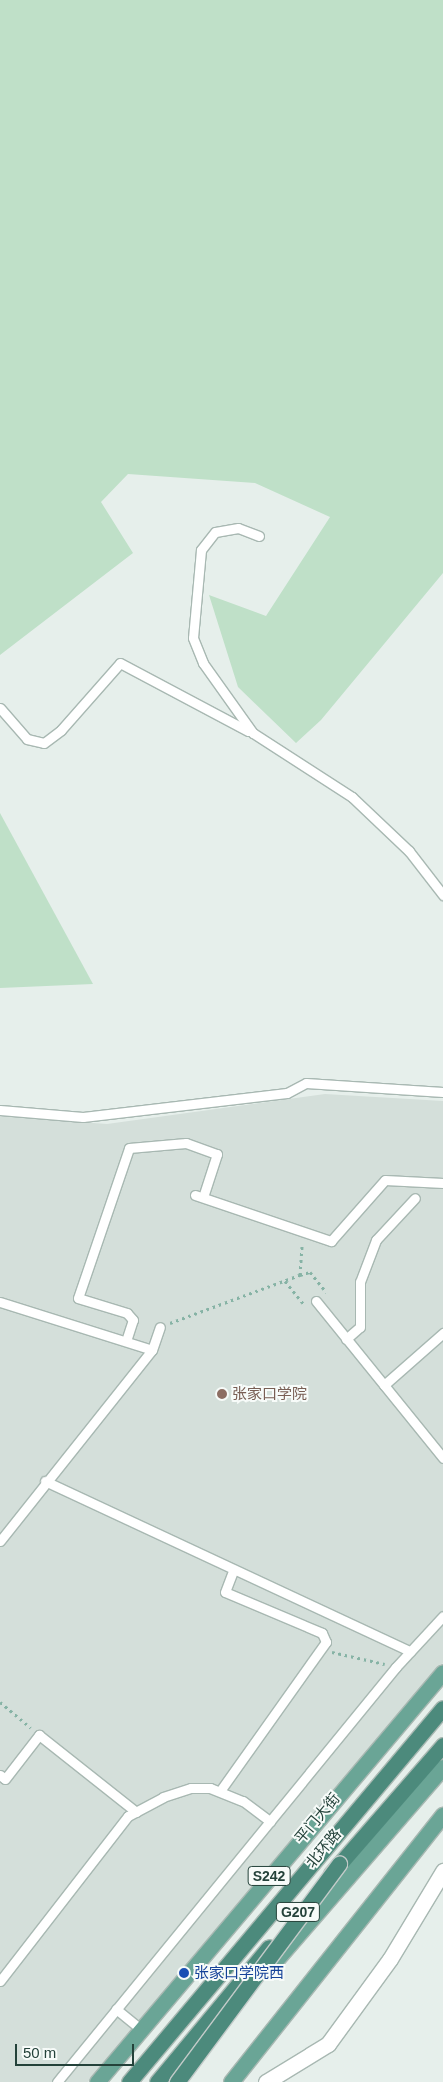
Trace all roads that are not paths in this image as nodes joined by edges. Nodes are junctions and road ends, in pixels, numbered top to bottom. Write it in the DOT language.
graph roads {
  1 [pos="259,536"];
  2 [pos="0,708"];
  3 [pos="252,733"];
  4 [pos="443,895"];
  5 [pos="443,1092"];
  6 [pos="0,1110"];
  7 [pos="443,1183"];
  8 [pos="415,1198"];
  9 [pos="316,1300"];
  10 [pos="0,1302"];
  11 [pos="160,1327"];
  12 [pos="443,1333"];
  13 [pos="346,1338"];
  14 [pos="126,1341"];
  15 [pos="152,1350"];
  16 [pos="384,1385"];
  17 [pos="443,1458"];
  18 [pos="45,1482"];
  19 [pos="0,1541"];
  20 [pos="233,1571"];
  21 [pos="443,1616"];
  22 [pos="410,1651"];
  23 [pos="443,1672"];
  24 [pos="443,1708"];
  25 [pos="443,1745"];
  26 [pos="443,1766"];
  27 [pos="0,1775"];
  28 [pos="220,1791"];
  29 [pos="136,1812"];
  30 [pos="443,1815"];
  31 [pos="270,1821"];
  32 [pos="339,1864"];
  33 [pos="443,1871"];
  34 [pos="0,1981"];
  35 [pos="116,2008"];
  36 [pos="141,2029"];
  37 [pos="57,2082"];
  38 [pos="97,2082"];
  39 [pos="129,2082"];
  40 [pos="157,2082"];
  41 [pos="173,2082"];
  42 [pos="177,2082"];
  43 [pos="231,2082"];
  44 [pos="266,2082"];
  1 -- 3 [label="lane"];
  2 -- 3 [label="lane"];
  3 -- 4 [label="lane"];
  5 -- 6 [label="lane"];
  7 -- 14 [label="lane"];
  8 -- 13 [label="lane"];
  9 -- 13 [label="lane"];
  10 -- 14 [label="lane"];
  11 -- 15 [label="lane"];
  12 -- 16 [label="lane"];
  13 -- 16 [label="lane"];
  14 -- 15 [label="lane"];
  15 -- 18 [label="lane"];
  16 -- 17 [label="lane"];
  18 -- 19 [label="lane"];
  18 -- 20 [label="lane"];
  20 -- 22 [label="lane"];
  20 -- 28 [label="lane"];
  21 -- 22 [label="lane"];
  22 -- 31 [label="lane"];
  23 -- 36 [label="main road, 平门大街 / S242"];
  24 -- 39 [label="highway, 北环路 / G207"];
  25 -- 32 [label="highway, 北环路 / G207"];
  26 -- 41 [label="main road"];
  27 -- 29 [label="lane"];
  28 -- 29 [label="lane"];
  28 -- 31 [label="lane"];
  29 -- 34 [label="lane"];
  30 -- 43 [label="main road"];
  31 -- 35 [label="lane"];
  32 -- 40 [label="highway, 北环路 / G207, bridge"];
  32 -- 42 [label="highway, bridge"];
  33 -- 44 [label="street"];
  35 -- 36 [label="lane"];
  35 -- 37 [label="lane"];
  36 -- 38 [label="main road, 平门大街 / S242"];
}
